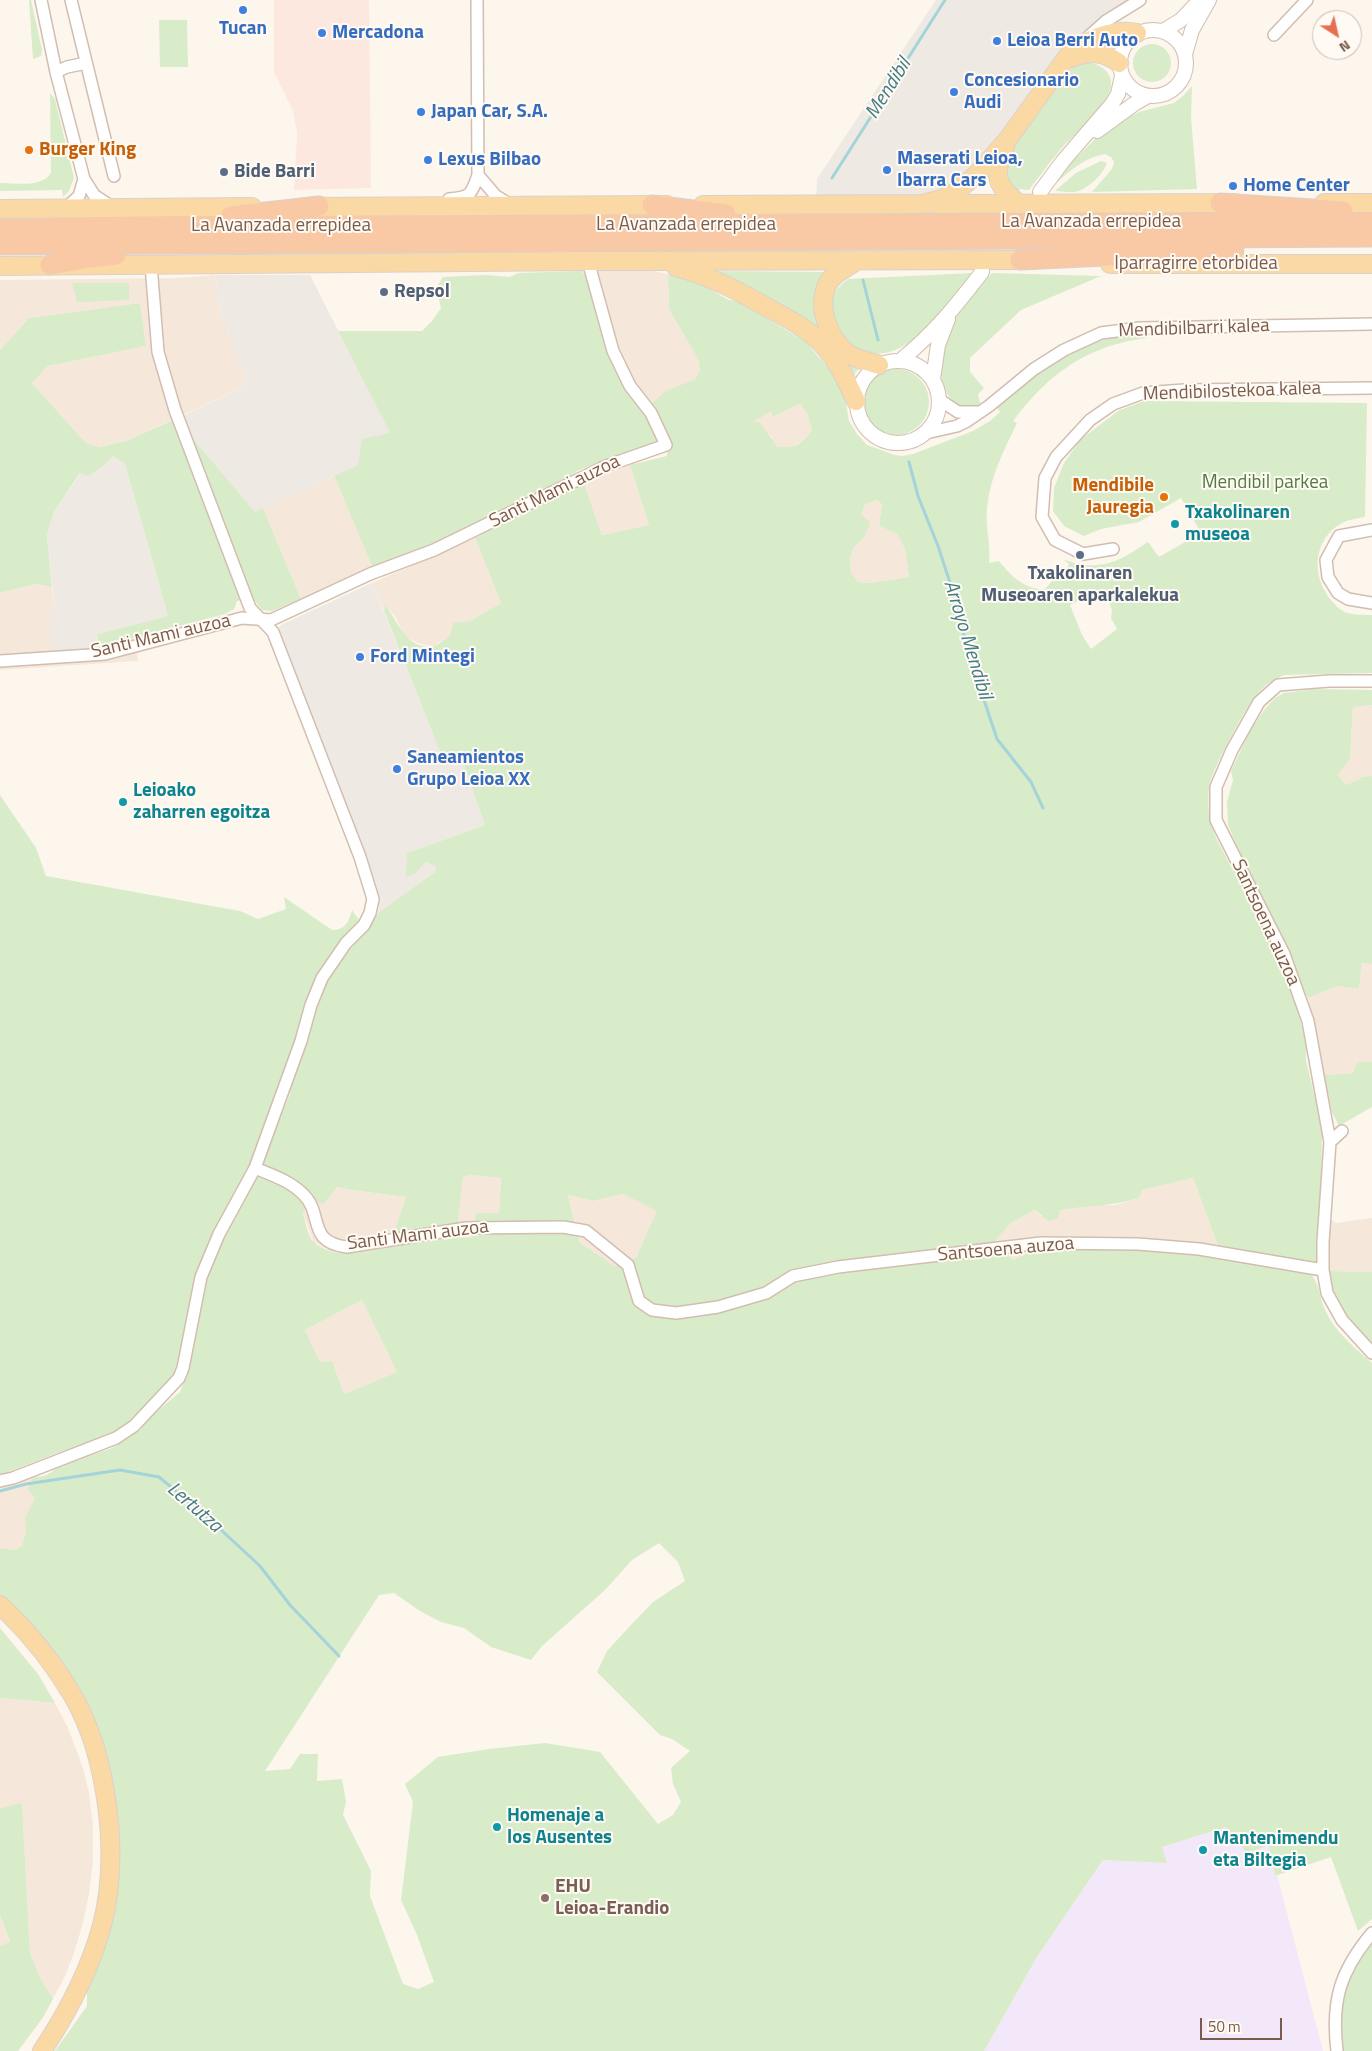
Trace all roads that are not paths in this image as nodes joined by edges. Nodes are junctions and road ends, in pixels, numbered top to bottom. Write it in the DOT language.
graph roads {
  1 [pos="40,0"];
  2 [pos="71,0"];
  3 [pos="477,0"];
  4 [pos="1140,0"];
  5 [pos="1200,0"];
  6 [pos="1209,0"];
  7 [pos="1307,0"];
  8 [pos="1163,31"];
  9 [pos="1137,33"];
  10 [pos="1274,36"];
  11 [pos="1080,46"];
  12 [pos="1185,54"];
  13 [pos="86,63"];
  14 [pos="1062,63"];
  15 [pos="1120,69"];
  16 [pos="56,72"];
  17 [pos="1148,96"];
  18 [pos="1008,139"];
  19 [pos="1063,161"];
  20 [pos="478,175"];
  21 [pos="114,176"];
  22 [pos="84,179"];
  23 [pos="1040,192"];
  24 [pos="1220,202"];
  25 [pos="1372,202"];
  26 [pos="1018,203"];
  27 [pos="923,204"];
  28 [pos="652,205"];
  29 [pos="319,206"];
  30 [pos="373,206"];
  31 [pos="516,206"];
  32 [pos="116,208"];
  33 [pos="0,209"];
  34 [pos="64,209"];
  35 [pos="1372,213"];
  36 [pos="937,222"];
  37 [pos="1372,222"];
  38 [pos="135,226"];
  39 [pos="0,229"];
  40 [pos="1372,237"];
  41 [pos="187,244"];
  42 [pos="0,245"];
  43 [pos="1372,246"];
  44 [pos="1020,260"];
  45 [pos="588,261"];
  46 [pos="652,261"];
  47 [pos="857,261"];
  48 [pos="151,264"];
  49 [pos="1372,264"];
  50 [pos="0,266"];
  51 [pos="50,266"];
  52 [pos="982,272"];
  53 [pos="951,313"];
  54 [pos="1372,324"];
  55 [pos="901,360"];
  56 [pos="879,365"];
  57 [pos="933,379"];
  58 [pos="1372,388"];
  59 [pos="940,400"];
  60 [pos="856,401"];
  61 [pos="981,411"];
  62 [pos="926,433"];
  63 [pos="1372,530"];
  64 [pos="1113,549"];
  65 [pos="1372,603"];
  66 [pos="262,621"];
  67 [pos="0,661"];
  68 [pos="1372,681"];
  69 [pos="1342,1131"];
  70 [pos="1330,1142"];
  71 [pos="255,1168"];
  72 [pos="838,1267"];
  73 [pos="1323,1270"];
  74 [pos="1372,1353"];
  75 [pos="0,1481"];
  76 [pos="0,1605"];
  77 [pos="0,1619"];
  78 [pos="1372,1933"];
  79 [pos="30,2051"];
  80 [pos="42,2051"];
  81 [pos="1337,2051"];
  1 -- 16 [label="street"];
  2 -- 13 [label="street"];
  3 -- 20 [label="street"];
  4 -- 11 [label="street"];
  5 -- 8 [label="street"];
  6 -- 12 [label="street"];
  7 -- 10 [label="street"];
  8 -- 9 [label="street"];
  8 -- 12 [label="street"];
  9 -- 11 [label="main road"];
  9 -- 15 [label="street"];
  11 -- 14 [label="main road"];
  12 -- 17 [label="street"];
  13 -- 16 [label="street"];
  13 -- 21 [label="street"];
  14 -- 15 [label="main road"];
  14 -- 18 [label="main road"];
  15 -- 17 [label="street"];
  15 -- 19 [label="street"];
  16 -- 22 [label="street"];
  17 -- 19 [label="street"];
  18 -- 26 [label="main road"];
  18 -- 27 [label="main road"];
  19 -- 23 [label="street"];
  20 -- 30 [label="street"];
  20 -- 31 [label="street"];
  22 -- 32 [label="street"];
  22 -- 34 [label="street"];
  24 -- 25 [label="main road"];
  24 -- 26 [label="main road"];
  24 -- 35 [label="highway"];
  26 -- 27 [label="main road"];
  27 -- 28 [label="main road"];
  28 -- 31 [label="main road"];
  28 -- 36 [label="highway"];
  29 -- 30 [label="main road"];
  29 -- 32 [label="main road"];
  29 -- 38 [label="highway"];
  30 -- 31 [label="main road"];
  32 -- 34 [label="main road"];
  33 -- 34 [label="main road"];
  36 -- 37 [label="highway, La Avanzada errepidea"];
  36 -- 38 [label="highway, La Avanzada errepidea"];
  38 -- 39 [label="highway, La Avanzada errepidea"];
  40 -- 41 [label="highway, La Avanzada errepidea"];
  41 -- 42 [label="highway, La Avanzada errepidea"];
  41 -- 51 [label="highway"];
  43 -- 44 [label="highway"];
  44 -- 47 [label="main road, Iparragirre etorbidea"];
  44 -- 49 [label="main road, Iparragirre etorbidea"];
  45 -- 46 [label="main road"];
  45 -- 48 [label="main road"];
  45 -- 66 [label="street, Santi Mami auzoa"];
  46 -- 47 [label="main road, Iparragirre etorbidea"];
  46 -- 60 [label="main road"];
  47 -- 56 [label="main road"];
  48 -- 51 [label="main road"];
  48 -- 66 [label="street, Santi Mami auzoa"];
  50 -- 51 [label="main road"];
  52 -- 53 [label="street"];
  53 -- 55 [label="street"];
  53 -- 57 [label="street"];
  54 -- 61 [label="street, Mendibilbarri kalea"];
  55 -- 56 [label="street"];
  55 -- 57 [label="street"];
  56 -- 60 [label="street"];
  57 -- 59 [label="street"];
  58 -- 64 [label="street, Mendibilostekoa kalea"];
  59 -- 61 [label="street"];
  59 -- 62 [label="street"];
  60 -- 62 [label="street"];
  61 -- 62 [label="street, Mendibilbarri kalea"];
  63 -- 65 [label="street"];
  66 -- 67 [label="street, Santi Mami auzoa"];
  66 -- 71 [label="street, Santi Mami auzoa"];
  68 -- 70 [label="street, Santsoena auzoa"];
  69 -- 70 [label="street"];
  70 -- 73 [label="street, Santsoena auzoa"];
  71 -- 72 [label="street, Santi Mami auzoa"];
  71 -- 75 [label="street"];
  72 -- 73 [label="street, Santsoena auzoa"];
  73 -- 74 [label="street, Santsoena auzoa"];
  76 -- 80 [label="main road"];
  77 -- 79 [label="main road"];
  78 -- 81 [label="street"];
}
